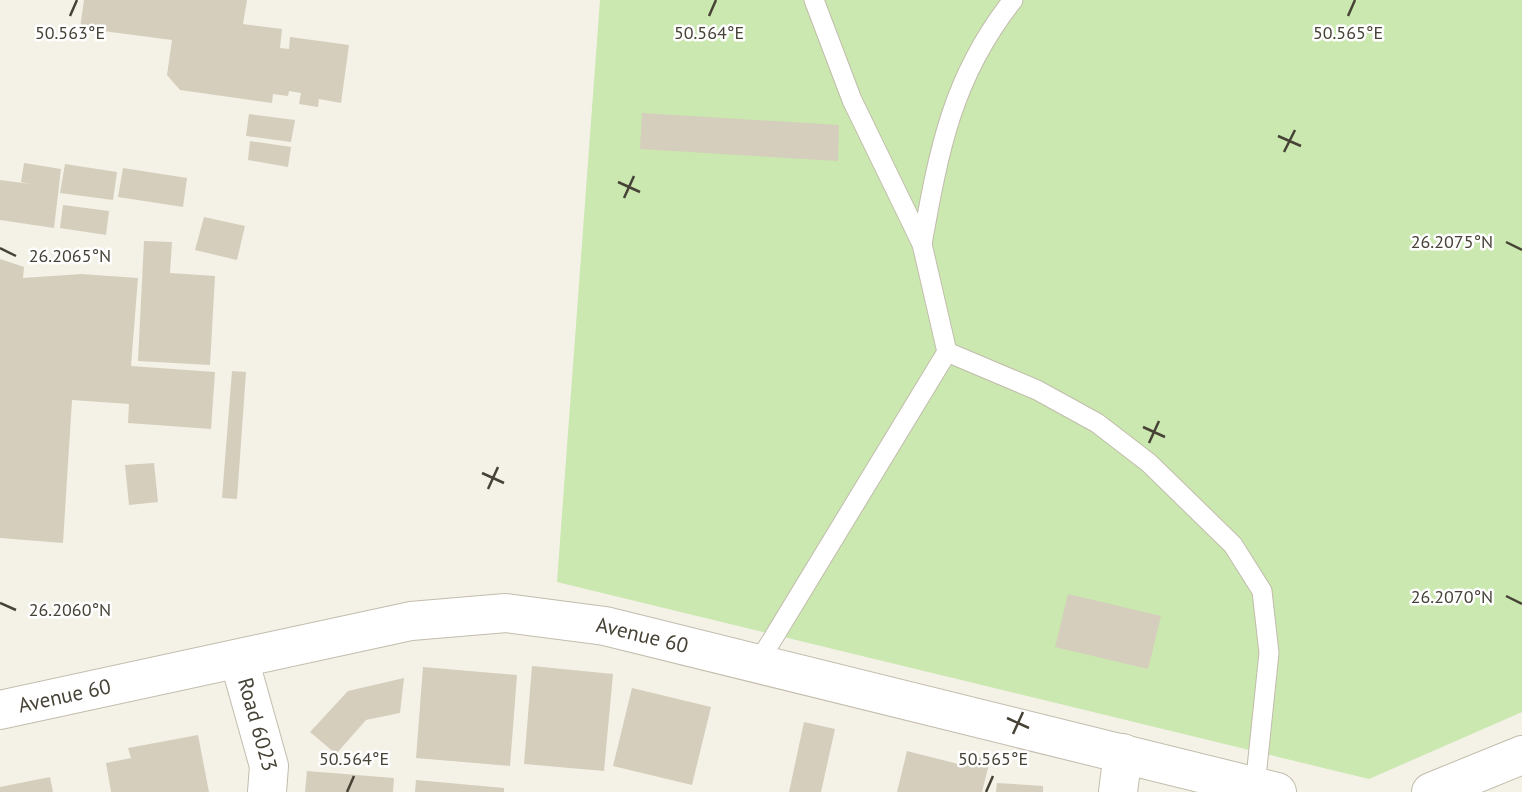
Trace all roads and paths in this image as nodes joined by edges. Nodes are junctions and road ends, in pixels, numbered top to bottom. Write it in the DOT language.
graph roads {
  1 [pos="814,0"];
  2 [pos="1013,0"];
  3 [pos="922,244"];
  4 [pos="947,352"];
  5 [pos="239,659"];
  6 [pos="758,663"];
  7 [pos="0,710"];
  8 [pos="1123,753"];
  9 [pos="1522,755"];
  10 [pos="1266,790"];
  11 [pos="267,792"];
  12 [pos="1118,792"];
  13 [pos="1431,792"];
  1 -- 3 [label="lane"];
  2 -- 3 [label="lane"];
  3 -- 4 [label="lane"];
  4 -- 6 [label="lane"];
  4 -- 10 [label="lane"];
  5 -- 6 [label="street, Avenue 60"];
  5 -- 7 [label="street, Avenue 60"];
  5 -- 11 [label="street, Road 6023"];
  6 -- 8 [label="street, Avenue 60"];
  8 -- 10 [label="street, Avenue 60"];
  8 -- 12 [label="street"];
  9 -- 13 [label="street"];
}
